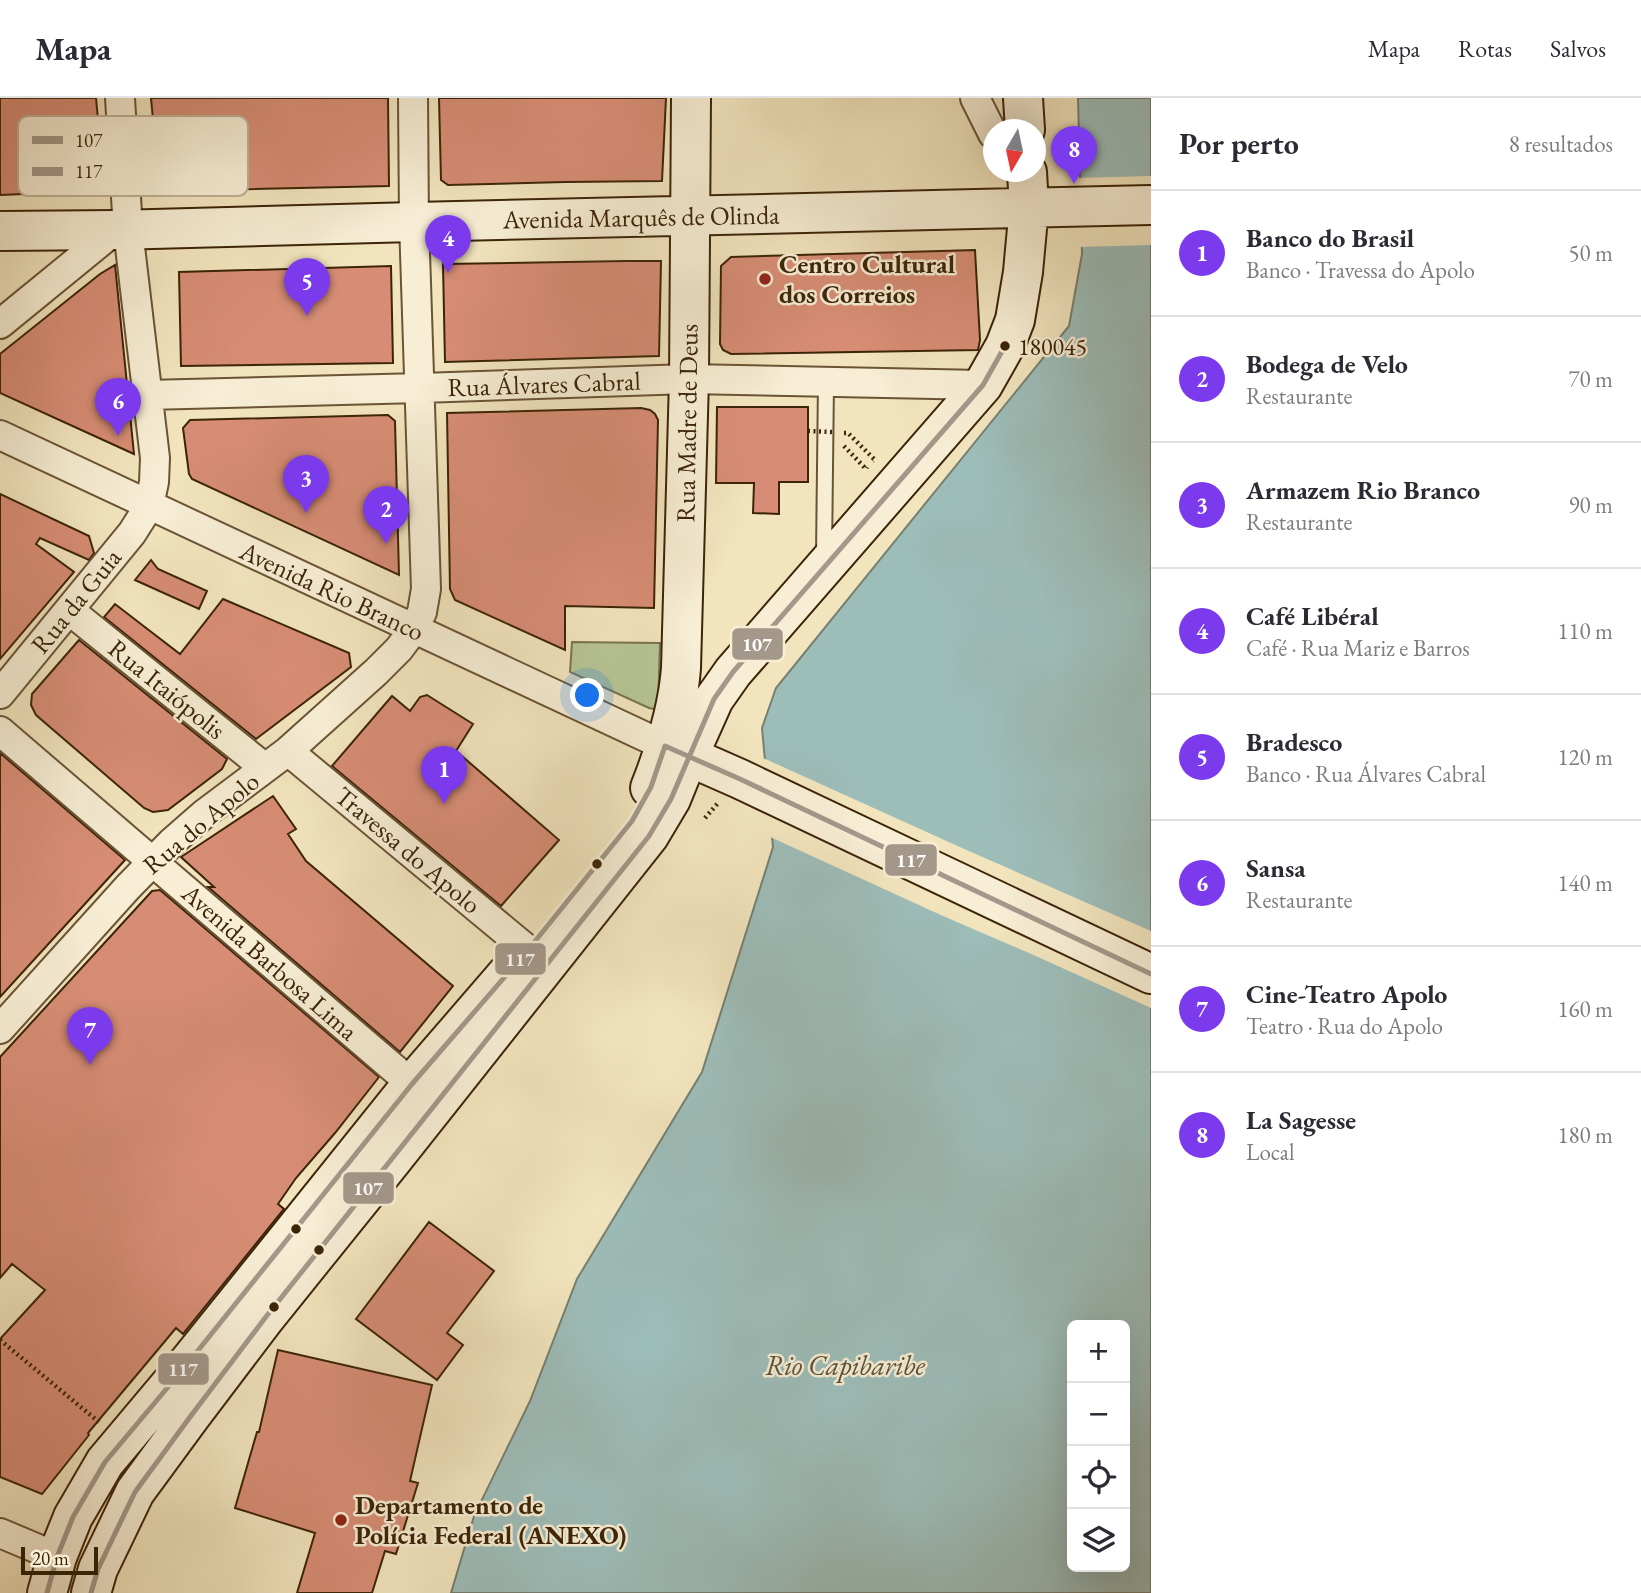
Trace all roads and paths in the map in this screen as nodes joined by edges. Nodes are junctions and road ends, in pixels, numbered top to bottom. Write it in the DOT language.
graph roads {
  1 [pos="120,98"];
  2 [pos="414,98"];
  3 [pos="691,98"];
  4 [pos="975,98"];
  5 [pos="1023,98"];
  6 [pos="120,116"];
  7 [pos="986,119"];
  8 [pos="1024,119"];
  9 [pos="1024,182"];
  10 [pos="1040,195"];
  11 [pos="121,196"];
  12 [pos="1151,205"];
  13 [pos="690,216"];
  14 [pos="414,222"];
  15 [pos="122,230"];
  16 [pos="0,232"];
  17 [pos="0,324"];
  18 [pos="689,379"];
  19 [pos="826,382"];
  20 [pos="983,385"];
  21 [pos="421,388"];
  22 [pos="148,395"];
  23 [pos="808,431"];
  24 [pos="833,432"];
  25 [pos="848,433"];
  26 [pos="0,435"];
  27 [pos="847,449"];
  28 [pos="872,456"];
  29 [pos="866,468"];
  30 [pos="149,506"];
  31 [pos="824,566"];
  32 [pos="69,610"];
  33 [pos="414,629"];
  34 [pos="0,694"];
  35 [pos="0,731"];
  36 [pos="288,751"];
  37 [pos="676,752"];
  38 [pos="265,768"];
  39 [pos="153,860"];
  40 [pos="528,950"];
  41 [pos="1151,974"];
  42 [pos="0,1029"];
  43 [pos="412,1084"];
  44 [pos="0,1340"];
  45 [pos="122,1441"];
  46 [pos="0,1533"];
  47 [pos="52,1575"];
  48 [pos="91,1593"];
  1 -- 6 [label="street"];
  2 -- 14 [label="street"];
  3 -- 13 [label="main road, Rua Madre de Deus"];
  4 -- 7 [label="street"];
  5 -- 8 [label="main road"];
  9 -- 10 [label="street"];
  10 -- 12 [label="main road, Avenida Marquês de Olinda"];
  10 -- 13 [label="main road, Avenida Marquês de Olinda"];
  10 -- 20 [label="main road"];
  11 -- 15 [label="street"];
  13 -- 14 [label="main road, Avenida Marquês de Olinda"];
  13 -- 18 [label="main road, Rua Madre de Deus"];
  14 -- 15 [label="main road, Avenida Marquês de Olinda"];
  14 -- 21 [label="street"];
  15 -- 16 [label="main road, Avenida Marquês de Olinda"];
  15 -- 17 [label="street"];
  15 -- 22 [label="street"];
  18 -- 19 [label="street, Rua Álvares Cabral"];
  18 -- 21 [label="street, Rua Álvares Cabral"];
  18 -- 37 [label="main road, Rua Madre de Deus"];
  19 -- 20 [label="street, Rua Álvares Cabral"];
  19 -- 31 [label="lane"];
  20 -- 31 [label="main road"];
  21 -- 22 [label="street, Rua Álvares Cabral"];
  21 -- 33 [label="street"];
  22 -- 30 [label="street"];
  23 -- 24 [label="path, bridge"];
  25 -- 28 [label="path"];
  26 -- 30 [label="street, Avenida Rio Branco"];
  27 -- 29 [label="path"];
  30 -- 32 [label="street, Rua da Guia"];
  30 -- 33 [label="street, Avenida Rio Branco"];
  31 -- 37 [label="main road"];
  32 -- 34 [label="street, Rua da Guia"];
  32 -- 38 [label="street, Rua Itaiópolis"];
  33 -- 36 [label="street, Rua do Apolo"];
  33 -- 37 [label="street, Avenida Rio Branco"];
  35 -- 39 [label="street, Avenida Barbosa Lima"];
  36 -- 38 [label="street, Rua do Apolo"];
  36 -- 40 [label="street, Travessa do Apolo"];
  37 -- 40 [label="main road"];
  37 -- 41 [label="main road"];
  37 -- 48 [label="main road"];
  38 -- 39 [label="street, Rua do Apolo"];
  39 -- 42 [label="street, Rua do Apolo"];
  39 -- 43 [label="street, Avenida Barbosa Lima"];
  40 -- 43 [label="main road"];
  43 -- 45 [label="main road"];
  44 -- 45 [label="path"];
  45 -- 47 [label="main road"];
  46 -- 47 [label="street"];
}
